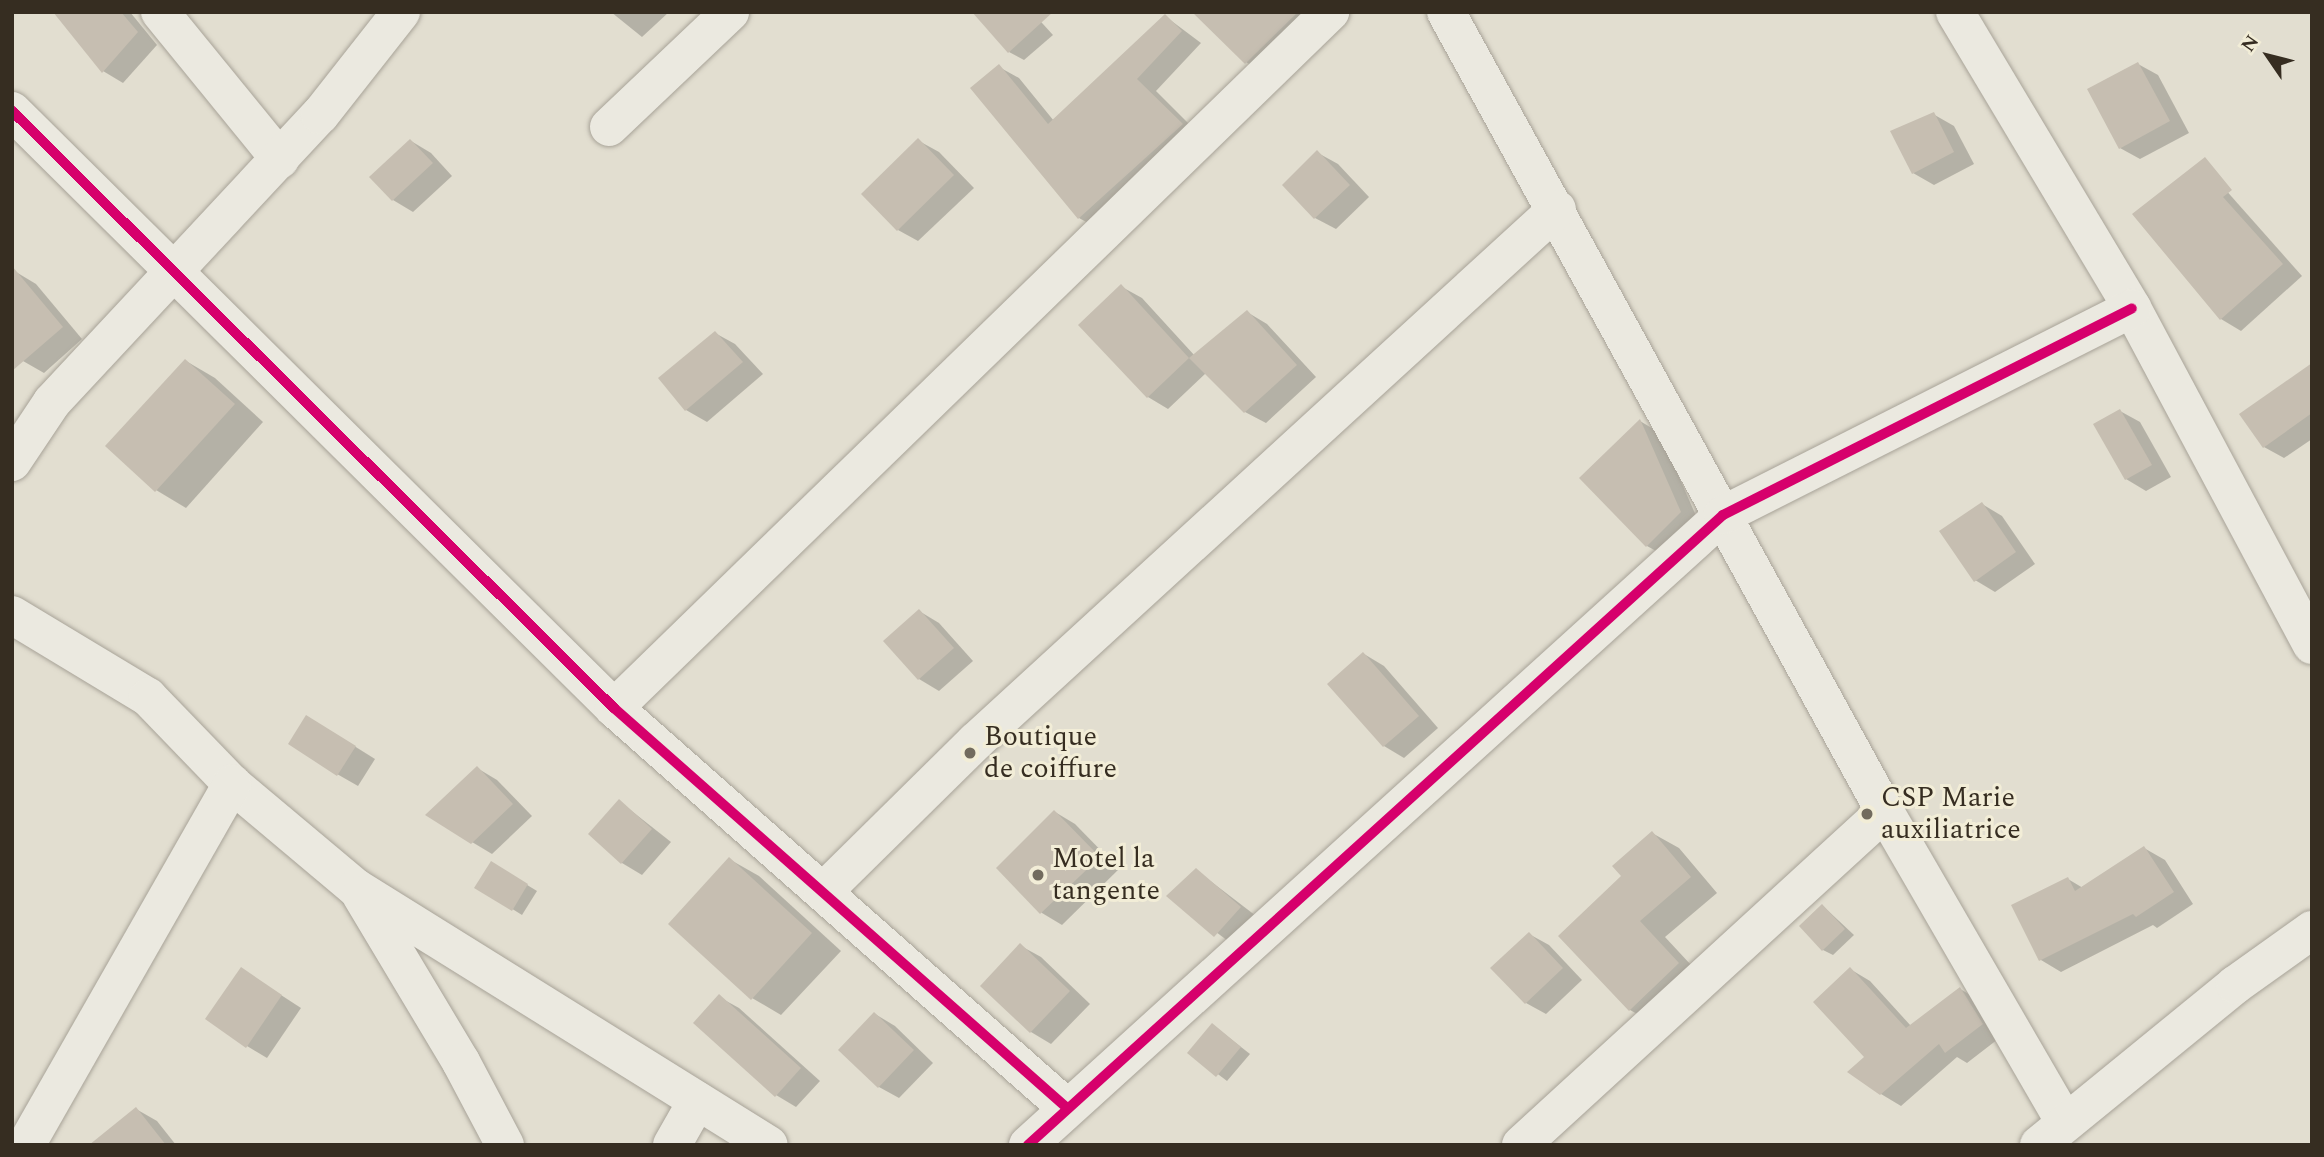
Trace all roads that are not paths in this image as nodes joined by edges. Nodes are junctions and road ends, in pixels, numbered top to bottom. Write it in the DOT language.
graph roads {
  1 [pos="160,12"];
  2 [pos="401,12"];
  3 [pos="730,12"];
  4 [pos="1330,12"];
  5 [pos="1446,12"];
  6 [pos="1955,12"];
  7 [pos="12,111"];
  8 [pos="609,127"];
  9 [pos="280,159"];
  10 [pos="1557,209"];
  11 [pos="175,272"];
  12 [pos="2132,309"];
  13 [pos="12,462"];
  14 [pos="1723,515"];
  15 [pos="12,614"];
  16 [pos="2312,645"];
  17 [pos="614,708"];
  18 [pos="232,784"];
  19 [pos="1885,812"];
  20 [pos="356,888"];
  21 [pos="823,892"];
  22 [pos="2312,930"];
  23 [pos="697,1101"];
  24 [pos="1067,1108"];
  25 [pos="2051,1133"];
  26 [pos="26,1145"];
  27 [pos="505,1145"];
  28 [pos="672,1145"];
  29 [pos="769,1145"];
  30 [pos="1028,1145"];
  31 [pos="1521,1145"];
  1 -- 9 [label="street"];
  2 -- 9 [label="street"];
  3 -- 8 [label="street"];
  4 -- 17 [label="street"];
  5 -- 10 [label="street"];
  6 -- 12 [label="street"];
  7 -- 11 [label="street"];
  9 -- 11 [label="street"];
  10 -- 14 [label="street"];
  10 -- 21 [label="street"];
  11 -- 13 [label="street"];
  11 -- 17 [label="street"];
  12 -- 14 [label="street"];
  12 -- 16 [label="street"];
  14 -- 19 [label="street"];
  14 -- 24 [label="street"];
  15 -- 18 [label="street"];
  17 -- 21 [label="street"];
  18 -- 20 [label="street"];
  18 -- 26 [label="street"];
  19 -- 25 [label="street"];
  19 -- 31 [label="street"];
  20 -- 23 [label="street"];
  20 -- 27 [label="street"];
  21 -- 24 [label="street"];
  22 -- 25 [label="street"];
  23 -- 28 [label="street"];
  23 -- 29 [label="street"];
  24 -- 30 [label="street"];
}
